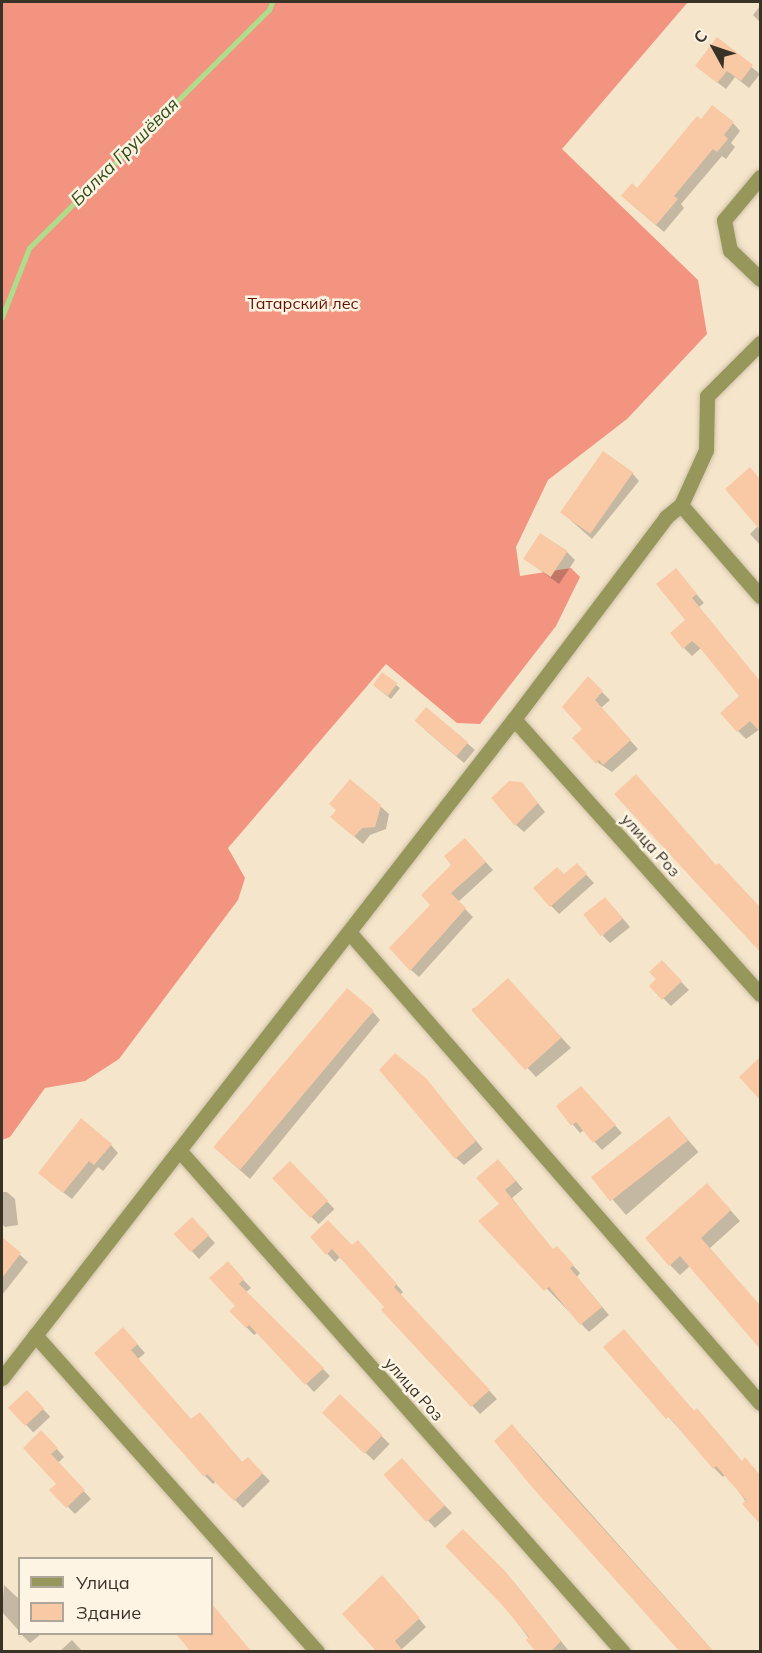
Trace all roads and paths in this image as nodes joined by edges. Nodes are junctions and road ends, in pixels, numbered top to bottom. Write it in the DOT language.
graph roads {
  1 [pos="760,177"];
  2 [pos="760,279"];
  3 [pos="760,343"];
  4 [pos="681,505"];
  5 [pos="760,596"];
  6 [pos="514,719"];
  7 [pos="349,932"];
  8 [pos="760,994"];
  9 [pos="179,1150"];
  10 [pos="35,1335"];
  11 [pos="2,1378"];
  12 [pos="760,1403"];
  13 [pos="317,1652"];
  14 [pos="623,1652"];
  1 -- 2 [label="street"];
  3 -- 4 [label="street"];
  4 -- 5 [label="street"];
  4 -- 6 [label="street"];
  6 -- 7 [label="street"];
  6 -- 8 [label="street, улица Роз"];
  7 -- 9 [label="street"];
  7 -- 12 [label="street"];
  9 -- 10 [label="street"];
  9 -- 14 [label="street, улица Роз"];
  10 -- 11 [label="street"];
  10 -- 13 [label="street"];
}
